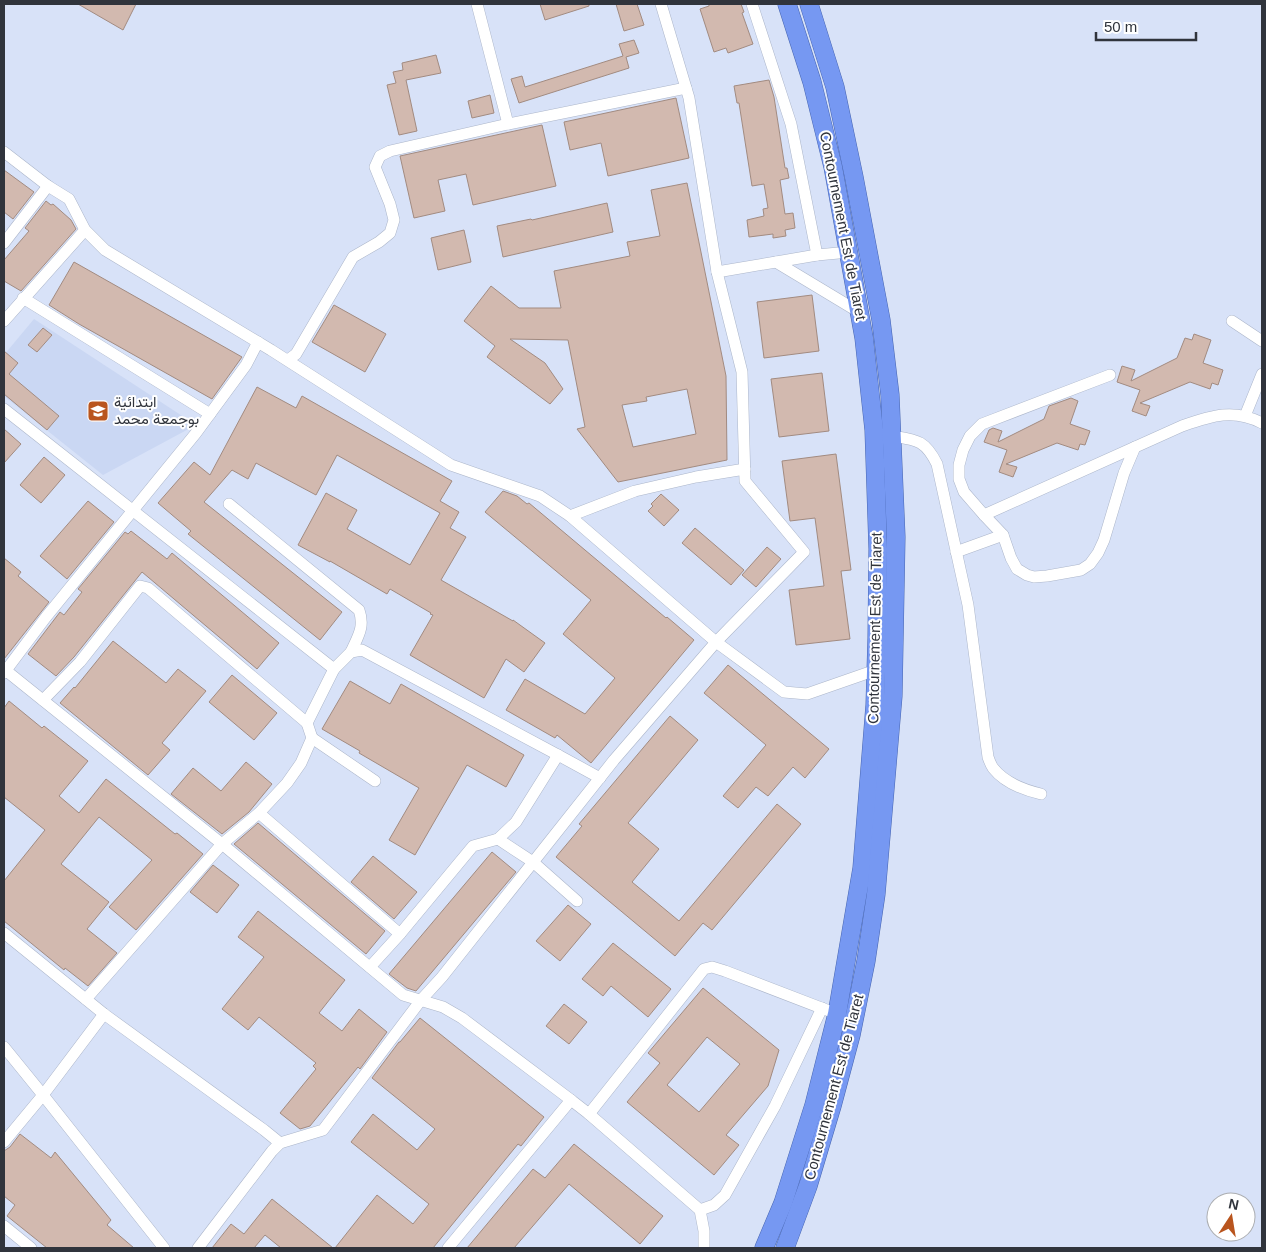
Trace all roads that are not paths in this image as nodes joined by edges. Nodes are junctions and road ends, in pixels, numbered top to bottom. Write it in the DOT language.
graph roads {
  1 [pos="476,4"];
  2 [pos="661,4"];
  3 [pos="752,4"];
  4 [pos="787,4"];
  5 [pos="809,4"];
  6 [pos="686,88"];
  7 [pos="508,124"];
  8 [pos="4,152"];
  9 [pos="48,186"];
  10 [pos="85,230"];
  11 [pos="4,243"];
  12 [pos="849,252"];
  13 [pos="817,255"];
  14 [pos="776,262"];
  15 [pos="718,272"];
  16 [pos="23,298"];
  17 [pos="859,312"];
  18 [pos="4,321"];
  19 [pos="1232,321"];
  20 [pos="1262,341"];
  21 [pos="258,342"];
  22 [pos="288,360"];
  23 [pos="1110,375"];
  24 [pos="1261,382"];
  25 [pos="4,409"];
  26 [pos="210,414"];
  27 [pos="1245,416"];
  28 [pos="1262,423"];
  29 [pos="892,436"];
  30 [pos="1135,447"];
  31 [pos="745,469"];
  32 [pos="229,504"];
  33 [pos="133,510"];
  34 [pos="984,515"];
  35 [pos="570,516"];
  36 [pos="1003,535"];
  37 [pos="956,552"];
  38 [pos="716,642"];
  39 [pos="351,652"];
  40 [pos="334,669"];
  41 [pos="876,670"];
  42 [pos="4,671"];
  43 [pos="43,700"];
  44 [pos="307,723"];
  45 [pos="312,738"];
  46 [pos="558,755"];
  47 [pos="600,778"];
  48 [pos="375,781"];
  49 [pos="1041,794"];
  50 [pos="259,813"];
  51 [pos="498,839"];
  52 [pos="222,844"];
  53 [pos="534,862"];
  54 [pos="577,901"];
  55 [pos="4,932"];
  56 [pos="400,934"];
  57 [pos="370,967"];
  58 [pos="86,999"];
  59 [pos="421,1000"];
  60 [pos="829,1011"];
  61 [pos="104,1014"];
  62 [pos="4,1047"];
  63 [pos="43,1095"];
  64 [pos="571,1100"];
  65 [pos="589,1114"];
  66 [pos="4,1142"];
  67 [pos="280,1143"];
  68 [pos="700,1210"];
  69 [pos="4,1226"];
  70 [pos="31,1248"];
  71 [pos="164,1248"];
  72 [pos="198,1248"];
  73 [pos="448,1248"];
  74 [pos="704,1248"];
  75 [pos="764,1248"];
  76 [pos="785,1248"];
  1 -- 7 [label="street"];
  2 -- 6 [label="street"];
  3 -- 13 [label="street"];
  4 -- 12 [label="highway, Contournement Est de Tiaret"];
  5 -- 29 [label="highway, Contournement Est de Tiaret"];
  6 -- 7 [label="street"];
  6 -- 15 [label="street"];
  7 -- 22 [label="street"];
  8 -- 9 [label="street"];
  9 -- 10 [label="street"];
  9 -- 11 [label="street"];
  10 -- 16 [label="street"];
  10 -- 21 [label="street"];
  12 -- 13 [label="street"];
  12 -- 17 [label="highway, Contournement Est de Tiaret"];
  13 -- 14 [label="street"];
  14 -- 15 [label="street"];
  14 -- 17 [label="street"];
  15 -- 31 [label="street"];
  16 -- 18 [label="street"];
  16 -- 26 [label="street"];
  17 -- 41 [label="highway, Contournement Est de Tiaret"];
  19 -- 20 [label="street"];
  21 -- 22 [label="street"];
  21 -- 26 [label="street"];
  22 -- 35 [label="street"];
  23 -- 34 [label="street"];
  24 -- 27 [label="street"];
  25 -- 33 [label="street"];
  26 -- 33 [label="street"];
  27 -- 28 [label="street"];
  27 -- 30 [label="street"];
  29 -- 37 [label="street"];
  29 -- 76 [label="highway, Contournement Est de Tiaret"];
  30 -- 34 [label="street"];
  30 -- 36 [label="street"];
  31 -- 35 [label="street"];
  31 -- 38 [label="street"];
  32 -- 39 [label="street"];
  33 -- 40 [label="street"];
  33 -- 42 [label="street"];
  34 -- 36 [label="street"];
  35 -- 38 [label="street"];
  36 -- 37 [label="street"];
  37 -- 49 [label="street"];
  38 -- 41 [label="street"];
  38 -- 47 [label="street"];
  39 -- 40 [label="street"];
  39 -- 46 [label="street"];
  40 -- 44 [label="street"];
  41 -- 60 [label="highway, Contournement Est de Tiaret"];
  42 -- 43 [label="street"];
  43 -- 44 [label="street"];
  43 -- 52 [label="street"];
  44 -- 45 [label="street"];
  45 -- 48 [label="street"];
  45 -- 50 [label="street"];
  46 -- 47 [label="street"];
  46 -- 51 [label="street"];
  47 -- 53 [label="street"];
  50 -- 52 [label="street"];
  50 -- 56 [label="street"];
  51 -- 53 [label="street"];
  51 -- 56 [label="street"];
  52 -- 57 [label="street"];
  52 -- 58 [label="street"];
  53 -- 54 [label="street"];
  53 -- 59 [label="street"];
  55 -- 58 [label="street"];
  56 -- 57 [label="street"];
  57 -- 59 [label="street"];
  58 -- 61 [label="street"];
  59 -- 64 [label="street"];
  59 -- 67 [label="street"];
  60 -- 65 [label="street"];
  60 -- 68 [label="street"];
  60 -- 75 [label="highway, Contournement Est de Tiaret"];
  61 -- 63 [label="street"];
  61 -- 67 [label="street"];
  62 -- 63 [label="street"];
  63 -- 66 [label="street"];
  63 -- 71 [label="street"];
  64 -- 65 [label="street"];
  64 -- 73 [label="street"];
  65 -- 68 [label="street"];
  67 -- 72 [label="street"];
  68 -- 74 [label="street"];
  69 -- 70 [label="street"];
}
